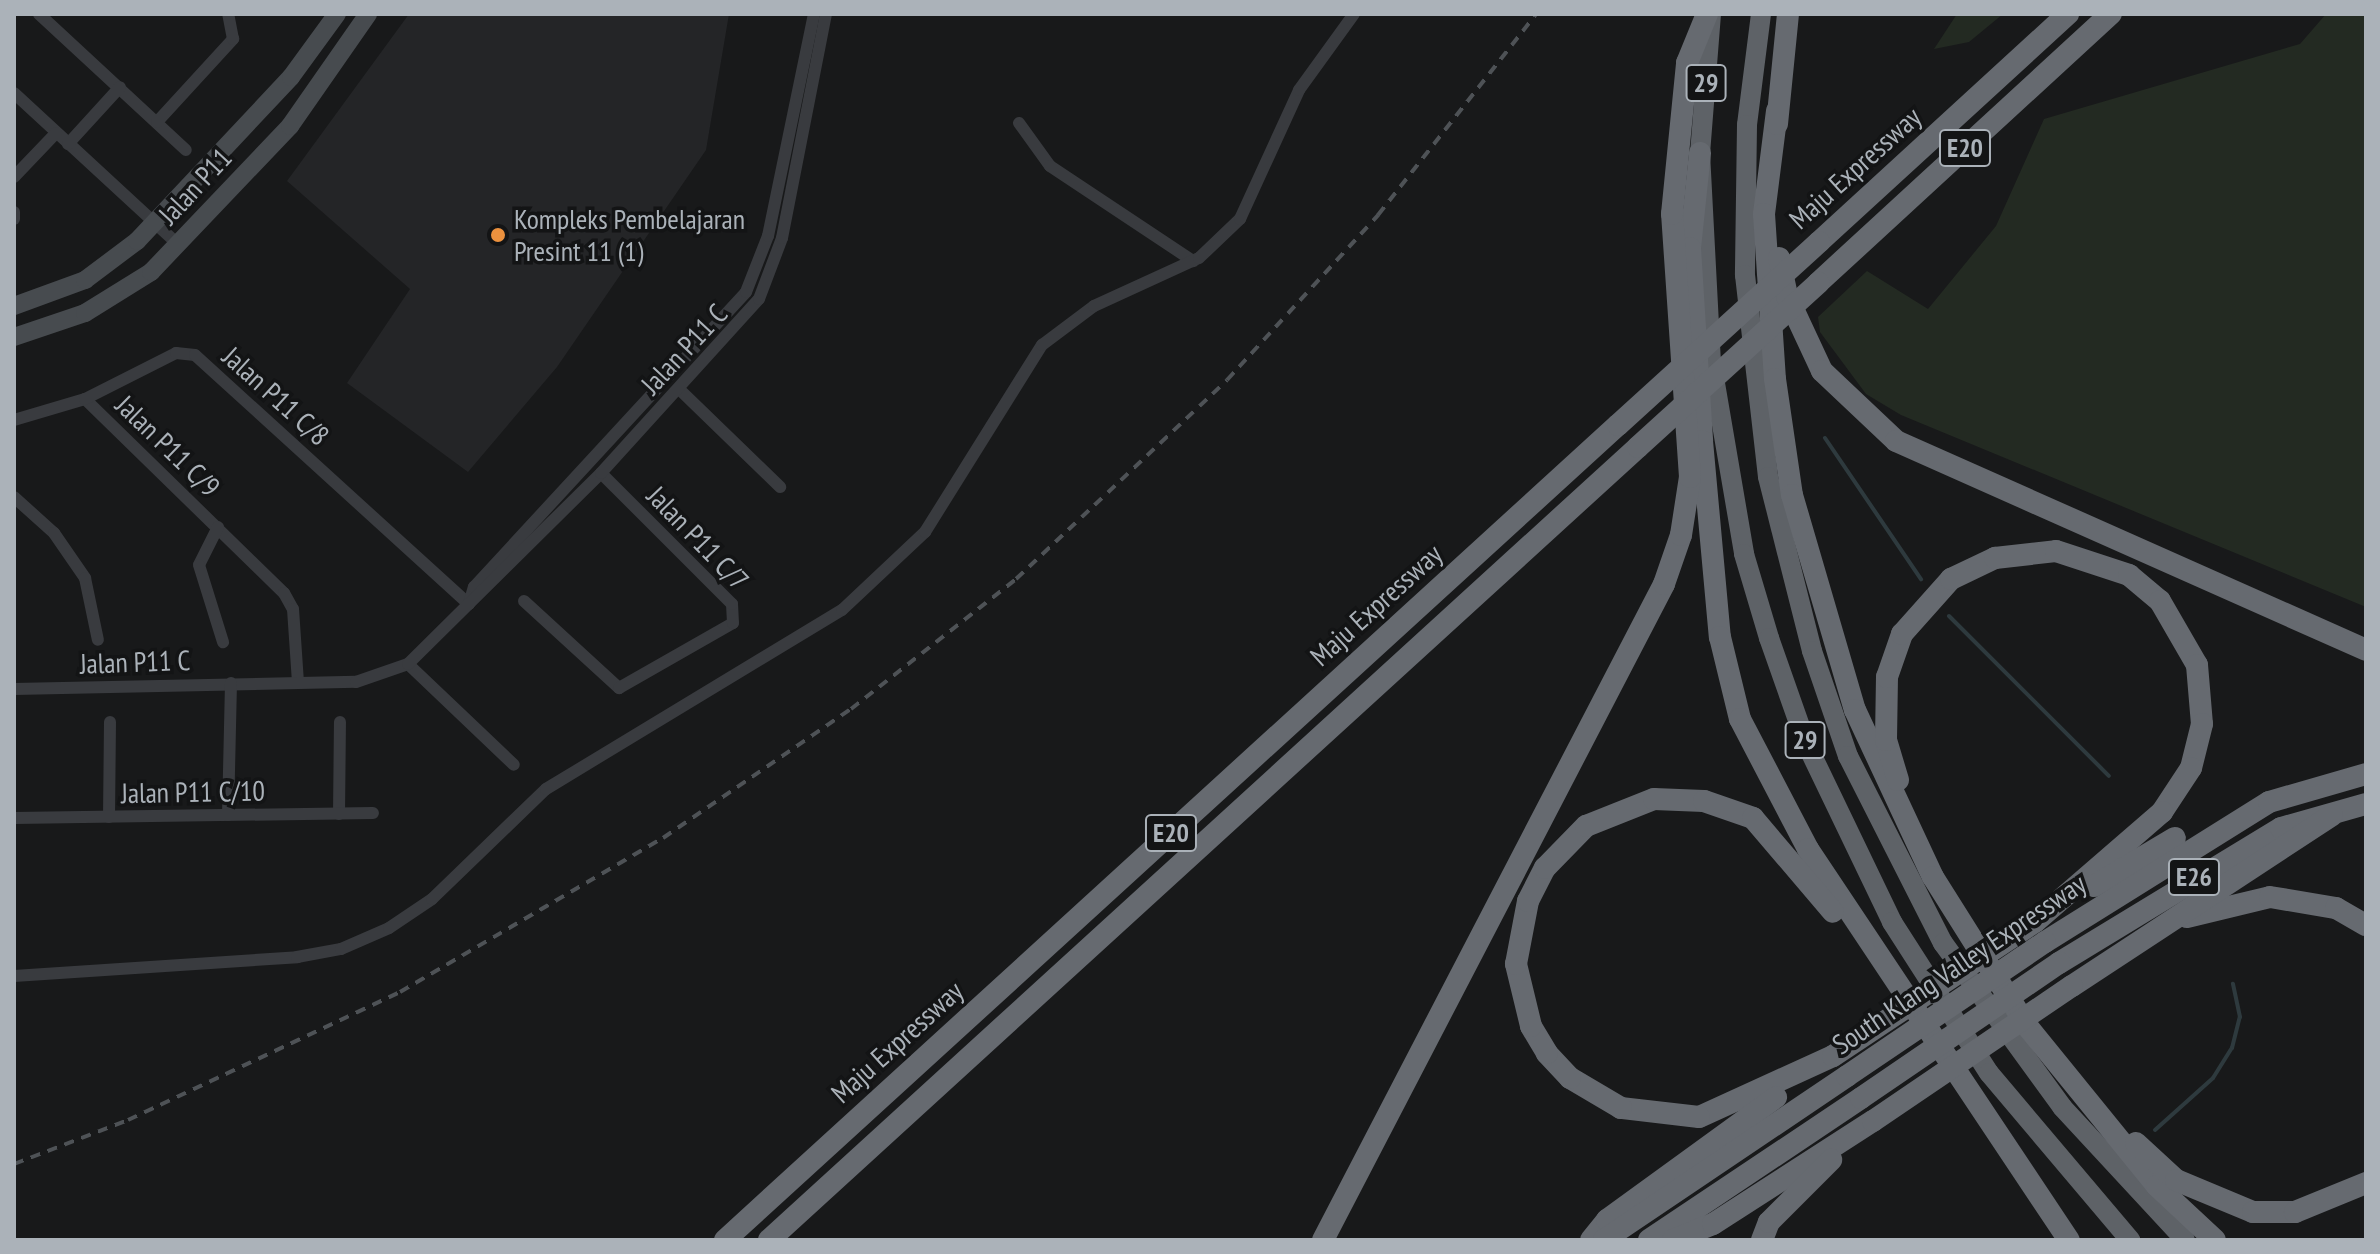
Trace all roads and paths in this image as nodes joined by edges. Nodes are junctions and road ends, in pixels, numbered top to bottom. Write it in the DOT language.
graph roads {
  1 [pos="228,14"];
  2 [pos="337,14"];
  3 [pos="368,14"];
  4 [pos="814,14"];
  5 [pos="826,14"];
  6 [pos="1354,14"];
  7 [pos="1709,14"];
  8 [pos="1761,14"];
  9 [pos="1788,14"];
  10 [pos="2068,14"];
  11 [pos="2111,14"];
  12 [pos="41,15"];
  13 [pos="120,87"];
  14 [pos="14,93"];
  15 [pos="1777,111"];
  16 [pos="157,122"];
  17 [pos="1019,123"];
  18 [pos="56,133"];
  19 [pos="68,144"];
  20 [pos="186,150"];
  21 [pos="1700,153"];
  22 [pos="14,177"];
  23 [pos="14,212"];
  24 [pos="14,219"];
  25 [pos="157,222"];
  26 [pos="179,245"];
  27 [pos="1193,261"];
  28 [pos="14,306"];
  29 [pos="14,337"];
  30 [pos="679,389"];
  31 [pos="85,399"];
  32 [pos="14,420"];
  33 [pos="601,473"];
  34 [pos="780,487"];
  35 [pos="14,497"];
  36 [pos="218,527"];
  37 [pos="524,601"];
  38 [pos="469,604"];
  39 [pos="98,640"];
  40 [pos="223,642"];
  41 [pos="2366,650"];
  42 [pos="408,664"];
  43 [pos="298,682"];
  44 [pos="231,683"];
  45 [pos="14,689"];
  46 [pos="110,722"];
  47 [pos="340,722"];
  48 [pos="514,765"];
  49 [pos="2366,774"];
  50 [pos="2366,804"];
  51 [pos="2339,809"];
  52 [pos="373,813"];
  53 [pos="339,814"];
  54 [pos="228,815"];
  55 [pos="109,817"];
  56 [pos="14,818"];
  57 [pos="1933,877"];
  58 [pos="2366,925"];
  59 [pos="2157,928"];
  60 [pos="2040,932"];
  61 [pos="1877,954"];
  62 [pos="14,976"];
  63 [pos="1833,1056"];
  64 [pos="2095,1109"];
  65 [pos="1873,1121"];
  66 [pos="2366,1183"];
  67 [pos="2029,1185"];
  68 [pos="725,1240"];
  69 [pos="769,1240"];
  70 [pos="1323,1240"];
  71 [pos="1591,1240"];
  72 [pos="1604,1240"];
  73 [pos="1649,1240"];
  74 [pos="1673,1240"];
  75 [pos="1762,1240"];
  76 [pos="2048,1240"];
  77 [pos="2069,1240"];
  78 [pos="2130,1240"];
  79 [pos="2185,1240"];
  80 [pos="2215,1240"];
  1 -- 16 [label="street"];
  2 -- 25 [label="main road, Jalan P11"];
  3 -- 26 [label="main road, Jalan P11"];
  4 -- 38 [label="street, Jalan P11 C"];
  5 -- 30 [label="street, Jalan P11 C"];
  6 -- 27 [label="street"];
  7 -- 21 [label="highway, 29"];
  7 -- 70 [label="highway"];
  8 -- 79 [label="highway, 29"];
  9 -- 15 [label="highway"];
  10 -- 68 [label="highway, Maju Expressway / E20, bridge"];
  11 -- 69 [label="highway, E20, bridge"];
  12 -- 13 [label="street"];
  13 -- 16 [label="street"];
  13 -- 19 [label="street"];
  14 -- 18 [label="street"];
  15 -- 41 [label="highway"];
  15 -- 57 [label="highway"];
  16 -- 20 [label="street"];
  17 -- 27 [label="street"];
  18 -- 19 [label="street"];
  18 -- 22 [label="street"];
  19 -- 25 [label="street"];
  21 -- 61 [label="highway"];
  21 -- 78 [label="highway, 29"];
  23 -- 24 [label="street"];
  25 -- 26 [label="street"];
  25 -- 28 [label="main road, Jalan P11"];
  26 -- 29 [label="main road, Jalan P11"];
  27 -- 62 [label="street"];
  30 -- 33 [label="street, Jalan P11 C"];
  30 -- 34 [label="street"];
  31 -- 32 [label="street, Jalan P11 C/8"];
  31 -- 36 [label="street, Jalan P11 C/9"];
  31 -- 38 [label="street, Jalan P11 C/8"];
  33 -- 37 [label="street, Jalan P11 C/7"];
  33 -- 38 [label="street, Jalan P11 C"];
  35 -- 39 [label="street"];
  36 -- 40 [label="street, Jalan P11 C/9"];
  36 -- 43 [label="street, Jalan P11 C/9"];
  38 -- 42 [label="street, Jalan P11 C"];
  42 -- 43 [label="street, Jalan P11 C"];
  42 -- 48 [label="street"];
  43 -- 44 [label="street, Jalan P11 C"];
  44 -- 45 [label="street, Jalan P11 C"];
  44 -- 54 [label="street"];
  46 -- 55 [label="street"];
  47 -- 53 [label="street"];
  49 -- 60 [label="highway"];
  50 -- 51 [label="highway, South Klang Valley Expressway / E26"];
  51 -- 59 [label="highway"];
  51 -- 73 [label="highway, South Klang Valley Expressway / E26, bridge"];
  52 -- 53 [label="street, Jalan P11 C/10"];
  53 -- 54 [label="street, Jalan P11 C/10"];
  54 -- 55 [label="street, Jalan P11 C/10"];
  55 -- 56 [label="street, Jalan P11 C/10"];
  57 -- 60 [label="highway"];
  57 -- 64 [label="highway"];
  58 -- 59 [label="highway"];
  59 -- 65 [label="highway, bridge"];
  60 -- 63 [label="highway, bridge"];
  60 -- 72 [label="highway, South Klang Valley Expressway, bridge"];
  61 -- 63 [label="highway"];
  61 -- 67 [label="highway"];
  63 -- 71 [label="highway"];
  64 -- 66 [label="highway"];
  64 -- 80 [label="highway"];
  65 -- 74 [label="highway"];
  65 -- 75 [label="highway"];
  67 -- 76 [label="highway"];
  67 -- 77 [label="highway"];
}
